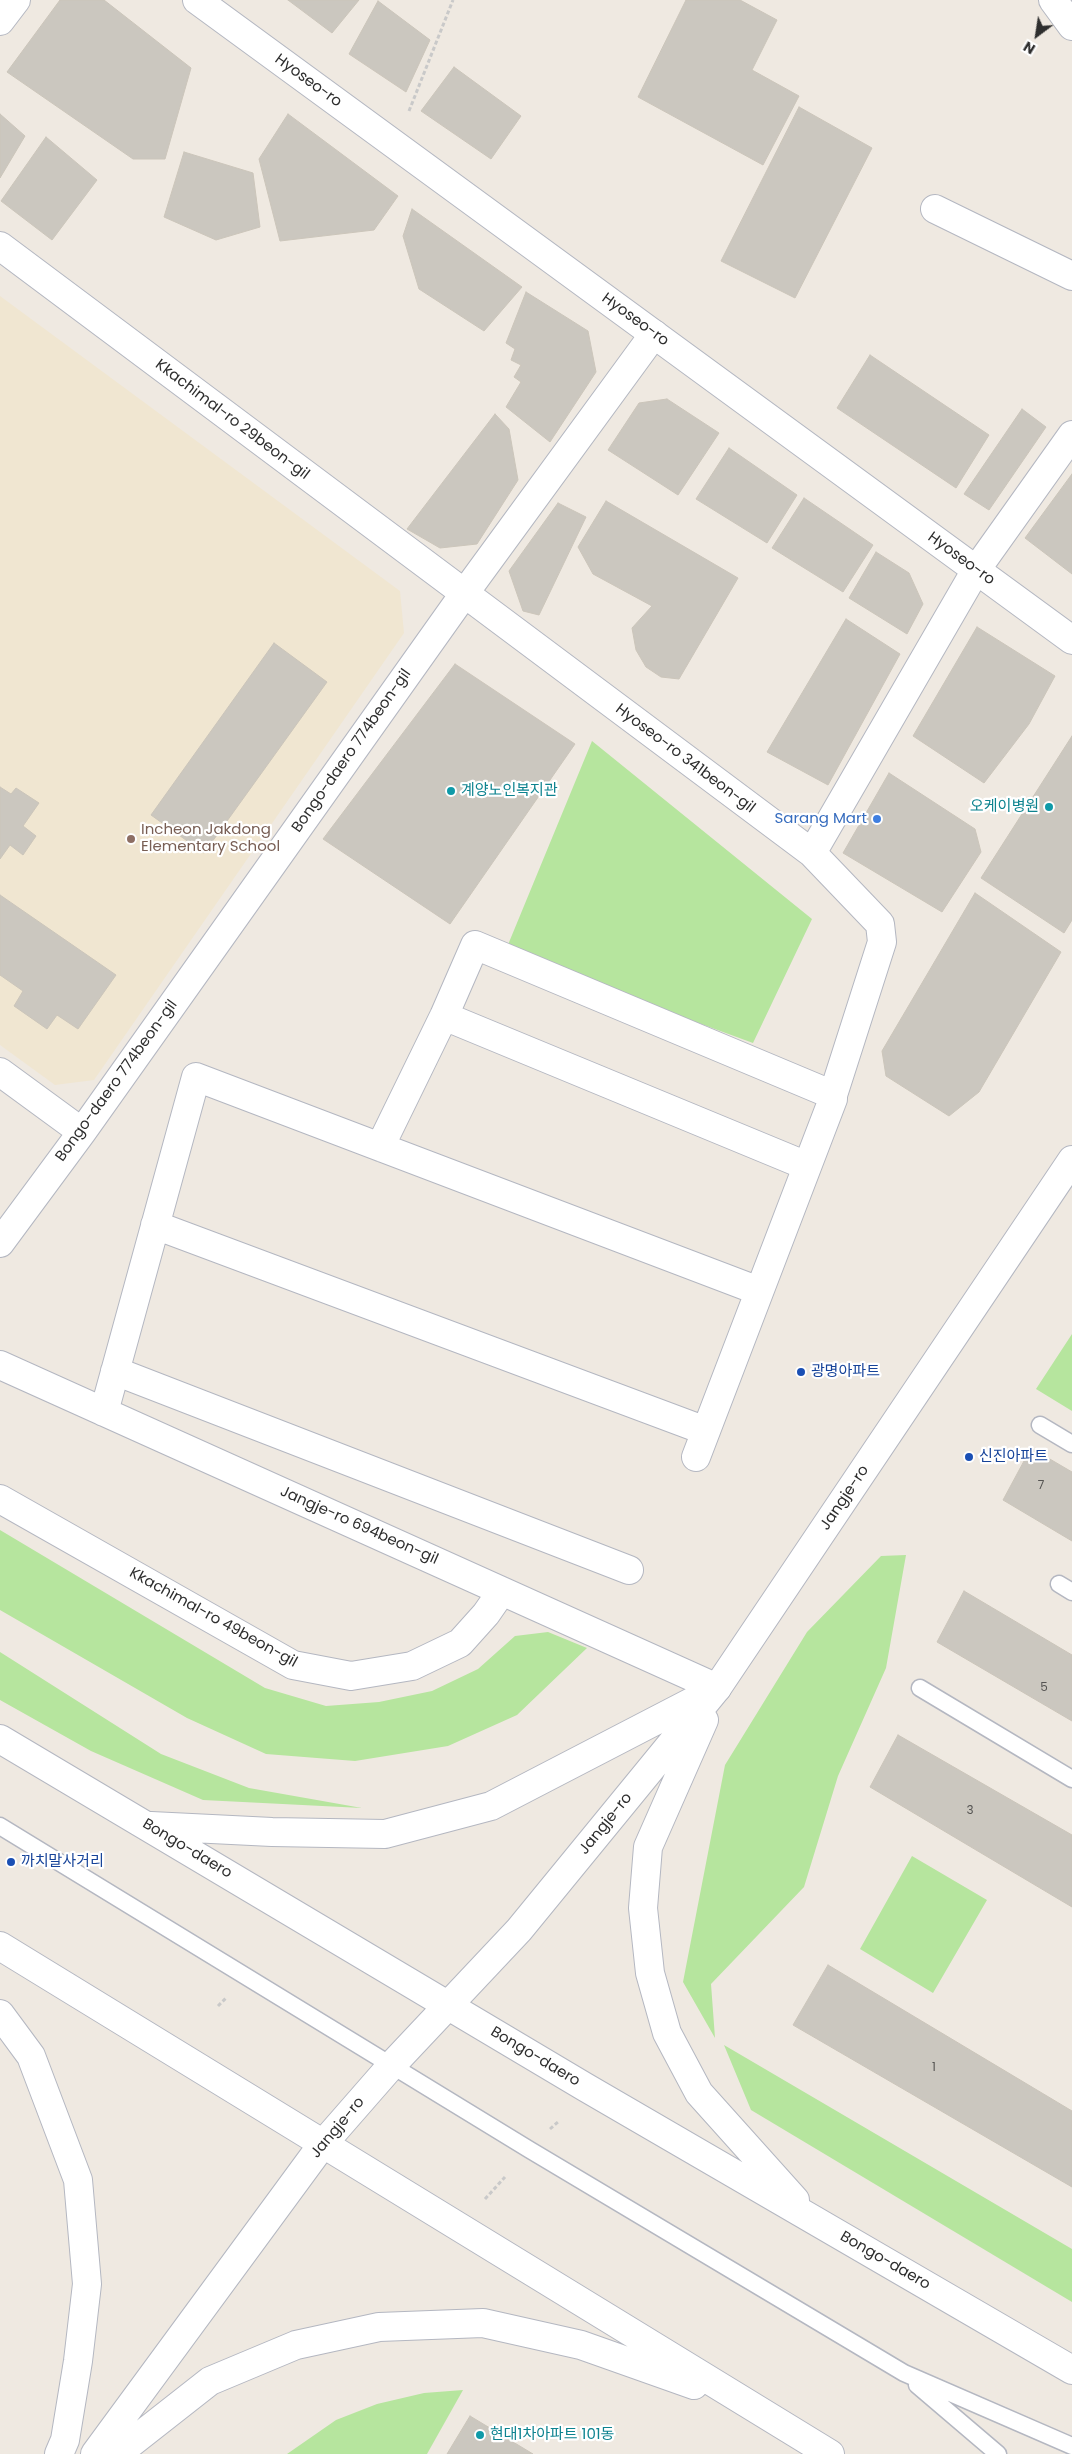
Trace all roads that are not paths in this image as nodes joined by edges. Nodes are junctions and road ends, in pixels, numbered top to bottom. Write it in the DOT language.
graph roads {
  1 [pos="16,0"];
  2 [pos="197,0"];
  3 [pos="1053,0"];
  4 [pos="0,21"];
  5 [pos="1072,26"];
  6 [pos="935,209"];
  7 [pos="0,246"];
  8 [pos="1072,276"];
  9 [pos="654,334"];
  10 [pos="1072,435"];
  11 [pos="976,570"];
  12 [pos="464,594"];
  13 [pos="1072,640"];
  14 [pos="812,853"];
  15 [pos="444,1016"];
  16 [pos="0,1072"];
  17 [pos="833,1095"];
  18 [pos="82,1132"];
  19 [pos="380,1147"];
  20 [pos="1072,1160"];
  21 [pos="807,1166"];
  22 [pos="155,1224"];
  23 [pos="0,1243"];
  24 [pos="759,1291"];
  25 [pos="0,1365"];
  26 [pos="115,1371"];
  27 [pos="104,1412"];
  28 [pos="1040,1425"];
  29 [pos="706,1432"];
  30 [pos="1072,1444"];
  31 [pos="696,1457"];
  32 [pos="0,1499"];
  33 [pos="629,1570"];
  34 [pos="502,1591"];
  35 [pos="717,1688"];
  36 [pos="920,1688"];
  37 [pos="0,1739"];
  38 [pos="1072,1779"];
  39 [pos="148,1825"];
  40 [pos="0,1826"];
  41 [pos="0,1946"];
  42 [pos="448,2005"];
  43 [pos="0,2014"];
  44 [pos="391,2066"];
  45 [pos="322,2144"];
  46 [pos="812,2218"];
  47 [pos="1072,2370"];
  48 [pos="904,2373"];
  49 [pos="749,2405"];
  50 [pos="1072,2446"];
  51 [pos="59,2454"];
  52 [pos="95,2454"];
  53 [pos="117,2454"];
  54 [pos="830,2454"];
  55 [pos="998,2454"];
  1 -- 4 [label="street"];
  2 -- 9 [label="street, Hyoseo-ro"];
  3 -- 5 [label="street"];
  6 -- 8 [label="street"];
  7 -- 12 [label="street, Kkachimal-ro 29beon-gil"];
  9 -- 11 [label="street, Hyoseo-ro"];
  9 -- 12 [label="street, Bongo-daero 774beon-gil"];
  10 -- 11 [label="street"];
  11 -- 13 [label="street, Hyoseo-ro"];
  11 -- 14 [label="street"];
  12 -- 14 [label="street, Hyoseo-ro 341beon-gil"];
  12 -- 18 [label="street, Bongo-daero 774beon-gil"];
  14 -- 17 [label="street, Hyoseo-ro 341beon-gil"];
  15 -- 17 [label="street"];
  15 -- 19 [label="street"];
  15 -- 21 [label="street"];
  16 -- 18 [label="street"];
  17 -- 21 [label="street, Hyoseo-ro 341beon-gil"];
  18 -- 23 [label="street, Bongo-daero 774beon-gil"];
  19 -- 22 [label="street"];
  19 -- 24 [label="street"];
  20 -- 35 [label="street, Jangje-ro"];
  21 -- 24 [label="street, Hyoseo-ro 341beon-gil"];
  22 -- 26 [label="street"];
  22 -- 29 [label="street"];
  24 -- 29 [label="street, Hyoseo-ro 341beon-gil"];
  25 -- 27 [label="street, Jangje-ro 694beon-gil"];
  26 -- 27 [label="street"];
  26 -- 33 [label="street"];
  27 -- 34 [label="street, Jangje-ro 694beon-gil"];
  28 -- 30 [label="lane"];
  29 -- 31 [label="street, Hyoseo-ro 341beon-gil"];
  32 -- 34 [label="street, Kkachimal-ro 49beon-gil"];
  34 -- 35 [label="street, Jangje-ro 694beon-gil"];
  35 -- 39 [label="street"];
  35 -- 42 [label="street, Jangje-ro"];
  35 -- 46 [label="street"];
  36 -- 38 [label="lane"];
  37 -- 39 [label="street, Bongo-daero"];
  39 -- 42 [label="street, Bongo-daero"];
  40 -- 44 [label="lane"];
  41 -- 45 [label="street"];
  42 -- 44 [label="street, Jangje-ro"];
  42 -- 46 [label="street, Bongo-daero"];
  43 -- 51 [label="street"];
  44 -- 45 [label="street, Jangje-ro"];
  44 -- 48 [label="lane"];
  45 -- 49 [label="street"];
  45 -- 52 [label="street, Jangje-ro"];
  46 -- 47 [label="street, Bongo-daero"];
  48 -- 50 [label="lane"];
  48 -- 55 [label="lane"];
  49 -- 53 [label="street"];
  49 -- 54 [label="street"];
}
